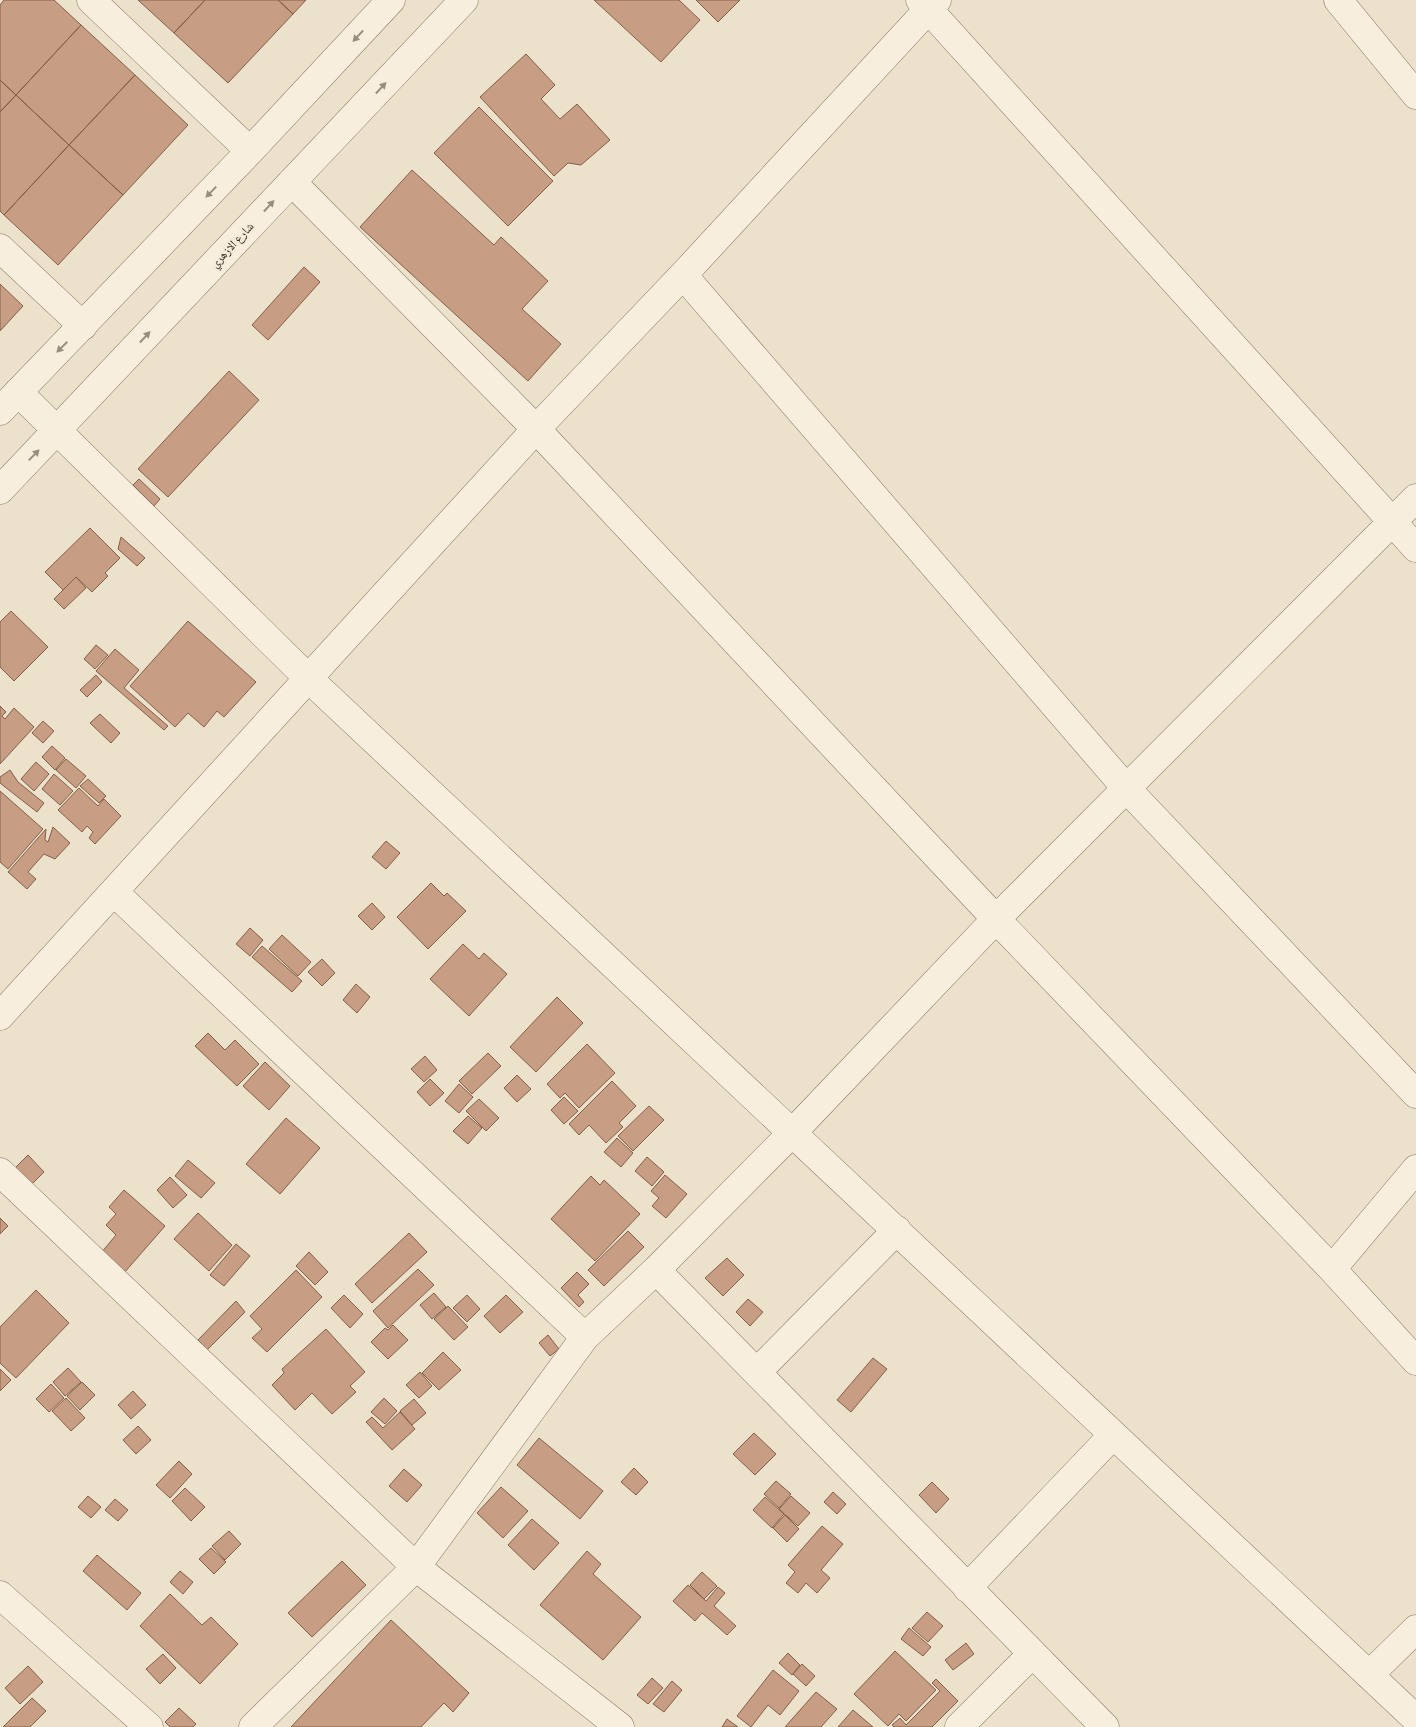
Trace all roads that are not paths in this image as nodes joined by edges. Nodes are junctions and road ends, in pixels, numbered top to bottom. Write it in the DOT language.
graph roads {
  1 [pos="91,0"];
  2 [pos="391,0"];
  3 [pos="464,0"];
  4 [pos="1338,0"];
  5 [pos="928,3"];
  6 [pos="1416,95"];
  7 [pos="250,151"];
  8 [pos="292,182"];
  9 [pos="0,248"];
  10 [pos="683,275"];
  11 [pos="83,326"];
  12 [pos="9,402"];
  13 [pos="536,429"];
  14 [pos="56,432"];
  15 [pos="0,490"];
  16 [pos="1416,498"];
  17 [pos="1392,521"];
  18 [pos="1416,548"];
  19 [pos="308,678"];
  20 [pos="1126,788"];
  21 [pos="115,893"];
  22 [pos="996,919"];
  23 [pos="0,1016"];
  24 [pos="1416,1094"];
  25 [pos="793,1132"];
  26 [pos="1416,1169"];
  27 [pos="0,1172"];
  28 [pos="897,1230"];
  29 [pos="1332,1269"];
  30 [pos="656,1270"];
  31 [pos="585,1337"];
  32 [pos="1416,1361"];
  33 [pos="757,1372"];
  34 [pos="1113,1434"];
  35 [pos="416,1567"];
  36 [pos="967,1588"];
  37 [pos="0,1595"];
  38 [pos="1416,1629"];
  39 [pos="1032,1654"];
  40 [pos="1369,1675"];
  41 [pos="1416,1719"];
  42 [pos="149,1727"];
  43 [pos="253,1727"];
  44 [pos="620,1727"];
  45 [pos="959,1727"];
  46 [pos="1105,1727"];
  1 -- 7 [label="street"];
  2 -- 7 [label="street, one-way"];
  8 -- 3 [label="street, شارع الازهري, one-way"];
  4 -- 6 [label="street"];
  5 -- 10 [label="street"];
  5 -- 17 [label="street"];
  7 -- 11 [label="street, one-way"];
  8 -- 13 [label="street"];
  14 -- 8 [label="street, شارع الازهري, one-way"];
  9 -- 11 [label="street"];
  10 -- 13 [label="street"];
  10 -- 20 [label="street"];
  11 -- 12 [label="street, one-way"];
  12 -- 14 [label="street"];
  13 -- 19 [label="street"];
  13 -- 22 [label="street"];
  15 -- 14 [label="street, شارع الازهري, one-way"];
  14 -- 19 [label="street"];
  16 -- 17 [label="street"];
  17 -- 18 [label="street"];
  17 -- 20 [label="street"];
  19 -- 21 [label="street"];
  19 -- 25 [label="street"];
  20 -- 22 [label="street"];
  20 -- 24 [label="street"];
  21 -- 23 [label="street"];
  21 -- 31 [label="street"];
  22 -- 25 [label="street"];
  22 -- 29 [label="street"];
  25 -- 28 [label="street"];
  25 -- 30 [label="street"];
  26 -- 29 [label="street"];
  27 -- 35 [label="street"];
  28 -- 33 [label="street"];
  28 -- 34 [label="street"];
  29 -- 32 [label="street"];
  30 -- 31 [label="street"];
  30 -- 33 [label="street"];
  31 -- 35 [label="street"];
  33 -- 36 [label="street"];
  34 -- 36 [label="street"];
  34 -- 40 [label="street"];
  35 -- 43 [label="street"];
  35 -- 44 [label="street"];
  36 -- 39 [label="street"];
  37 -- 42 [label="street"];
  38 -- 40 [label="street"];
  39 -- 45 [label="street"];
  39 -- 46 [label="street"];
  40 -- 41 [label="street"];
}
